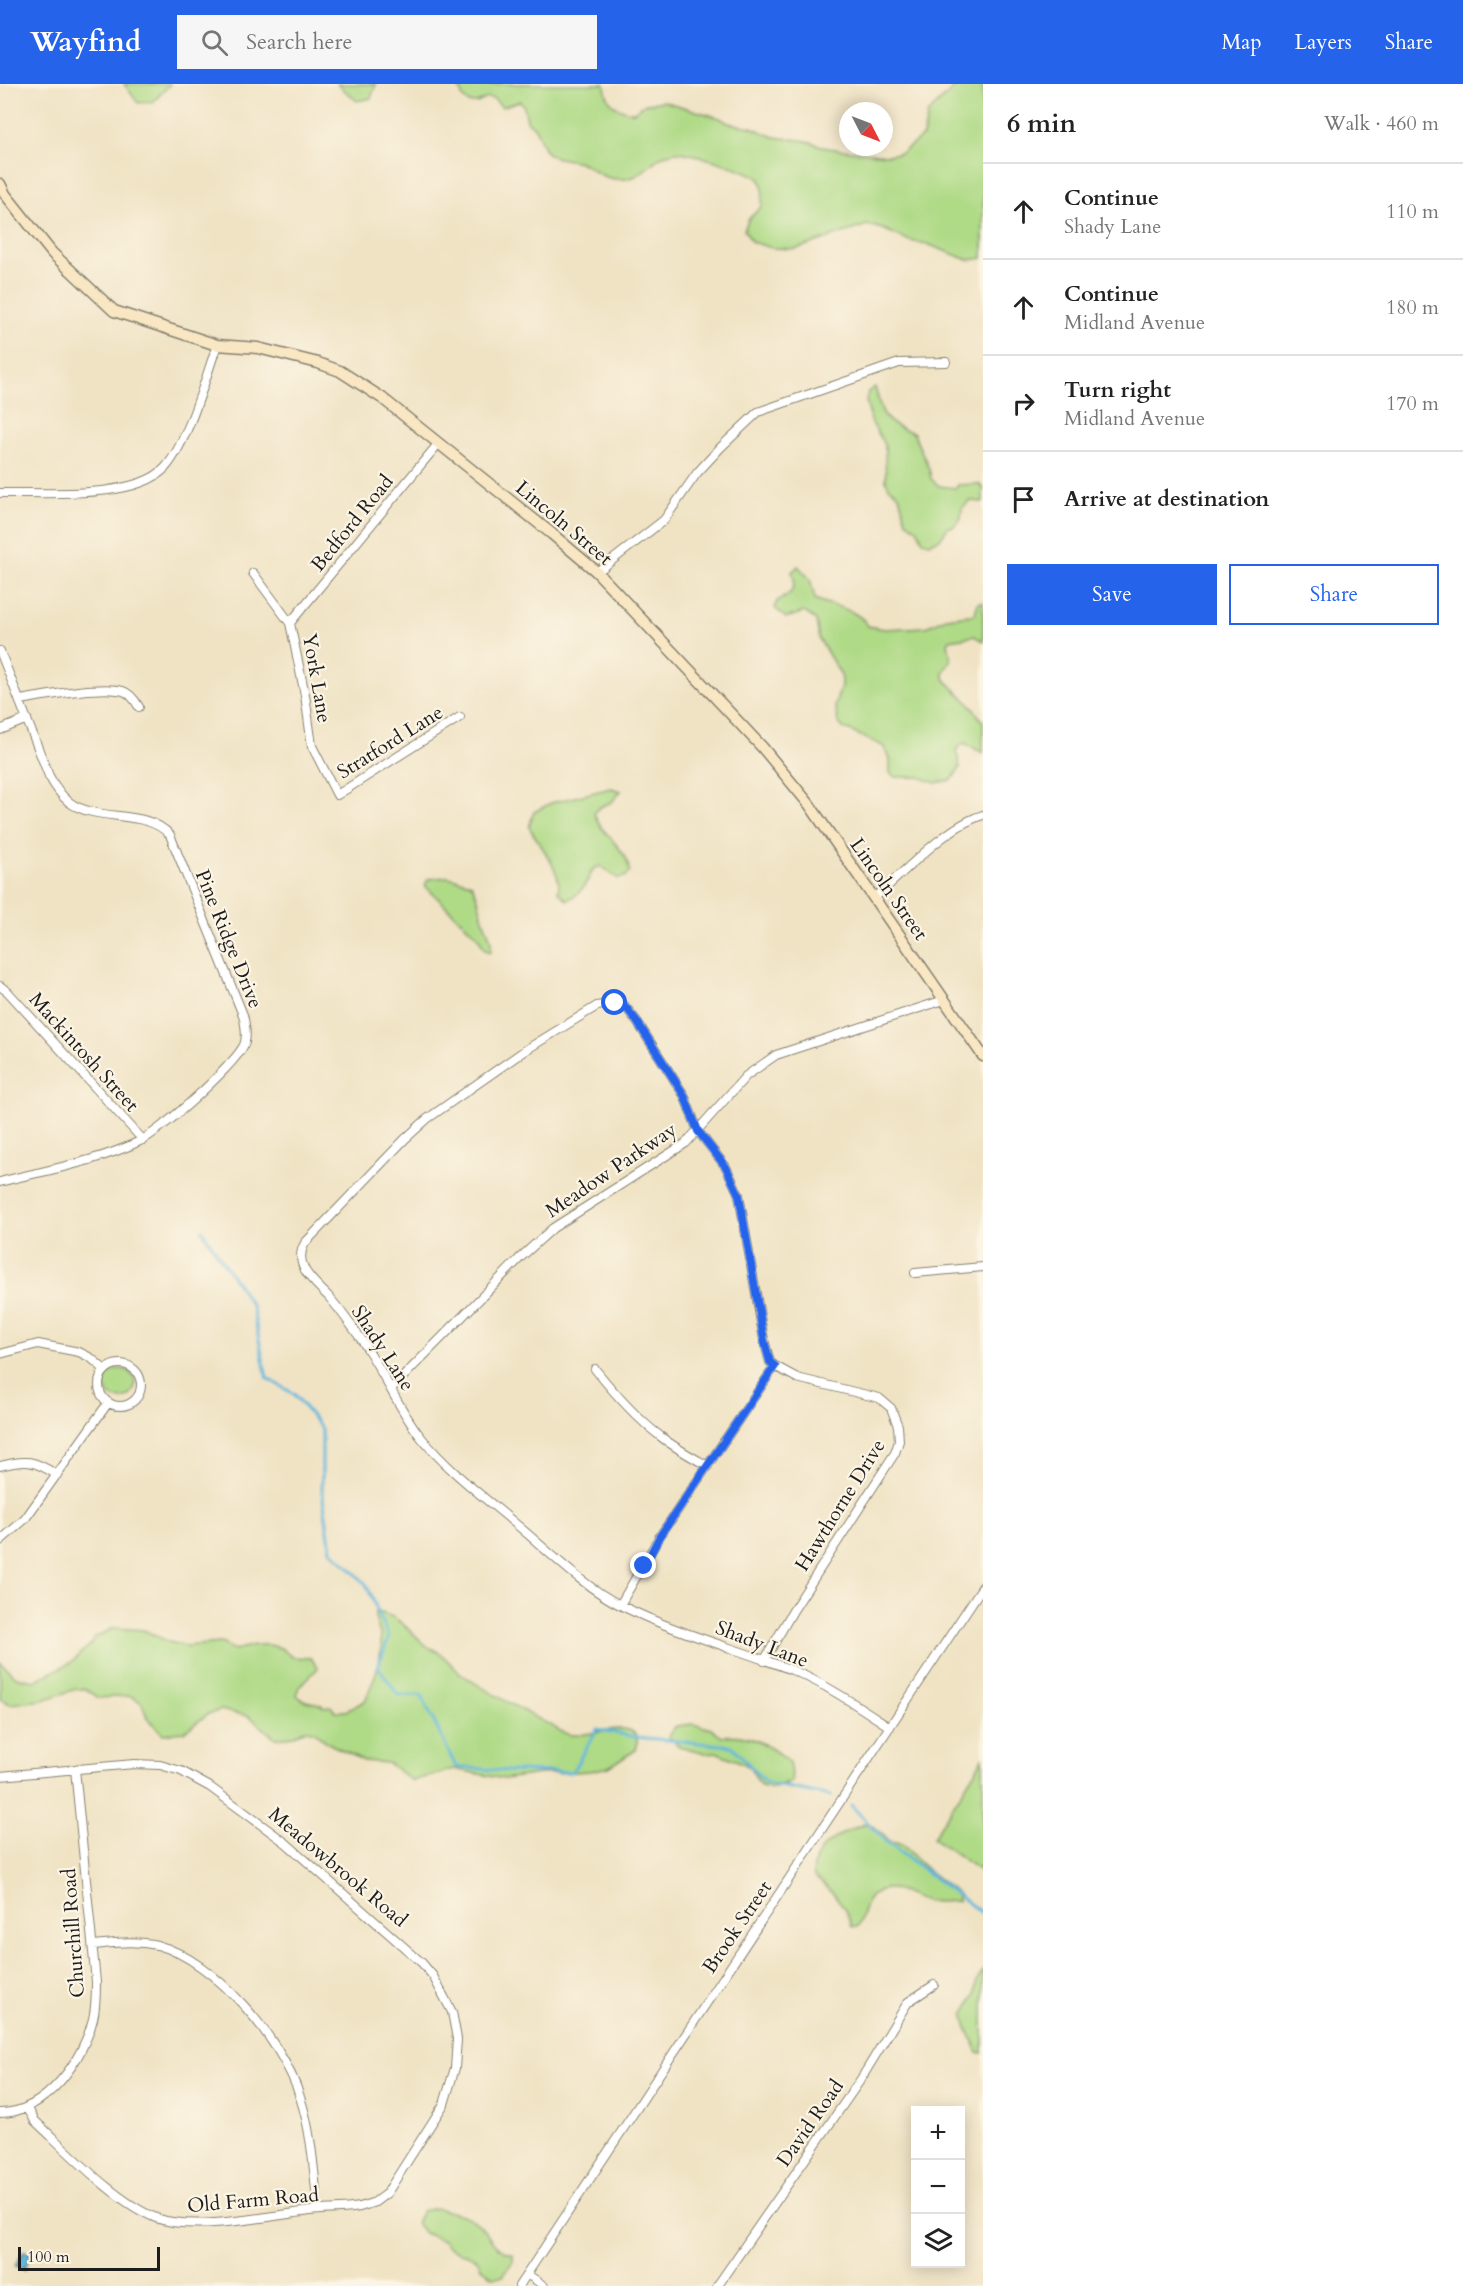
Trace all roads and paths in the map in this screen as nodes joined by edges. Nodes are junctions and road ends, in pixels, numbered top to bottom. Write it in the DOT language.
graph roads {
  1 [pos="0,184"];
  2 [pos="217,345"];
  3 [pos="946,362"];
  4 [pos="438,444"];
  5 [pos="0,493"];
  6 [pos="597,572"];
  7 [pos="253,573"];
  8 [pos="290,623"];
  9 [pos="0,651"];
  10 [pos="20,700"];
  11 [pos="139,706"];
  12 [pos="460,717"];
  13 [pos="27,719"];
  14 [pos="0,730"];
  15 [pos="337,795"];
  16 [pos="983,815"];
  17 [pos="874,898"];
  18 [pos="0,986"];
  19 [pos="945,1000"];
  20 [pos="983,1056"];
  21 [pos="698,1131"];
  22 [pos="143,1140"];
  23 [pos="0,1182"];
  24 [pos="983,1267"];
  25 [pos="915,1273"];
  26 [pos="0,1354"];
  27 [pos="775,1366"];
  28 [pos="595,1369"];
  29 [pos="105,1370"];
  30 [pos="391,1389"];
  31 [pos="108,1403"];
  32 [pos="0,1466"];
  33 [pos="708,1466"];
  34 [pos="57,1475"];
  35 [pos="0,1541"];
  36 [pos="983,1586"];
  37 [pos="620,1605"];
  38 [pos="764,1661"];
  39 [pos="890,1727"];
  40 [pos="75,1769"];
  41 [pos="0,1776"];
  42 [pos="93,1945"];
  43 [pos="934,1985"];
  44 [pos="27,2107"];
  45 [pos="0,2113"];
  46 [pos="398,2177"];
  47 [pos="318,2210"];
  48 [pos="526,2274"];
  49 [pos="519,2286"];
  50 [pos="544,2286"];
  51 [pos="717,2286"];
  1 -- 2 [label="main road, Lincoln Street"];
  2 -- 4 [label="main road, Lincoln Street"];
  2 -- 5 [label="street"];
  3 -- 6 [label="street"];
  4 -- 6 [label="main road, Lincoln Street"];
  4 -- 8 [label="street, Bedford Road"];
  6 -- 17 [label="main road, Lincoln Street"];
  7 -- 8 [label="street, York Lane"];
  8 -- 15 [label="street, York Lane"];
  9 -- 10 [label="street, Pine Ridge Drive"];
  10 -- 11 [label="street"];
  10 -- 13 [label="street, Pine Ridge Drive"];
  12 -- 15 [label="street, Stratford Lane"];
  13 -- 14 [label="street"];
  13 -- 22 [label="street, Pine Ridge Drive"];
  16 -- 17 [label="street"];
  17 -- 19 [label="main road, Lincoln Street"];
  18 -- 22 [label="street, Mackintosh Street"];
  19 -- 20 [label="main road, Lincoln Street"];
  19 -- 21 [label="street, Meadow Parkway"];
  21 -- 27 [label="street"];
  21 -- 30 [label="street, Meadow Parkway"];
  21 -- 30 [label="street, Shady Lane"];
  22 -- 23 [label="street, Pine Ridge Drive"];
  24 -- 25 [label="street"];
  26 -- 29 [label="street"];
  27 -- 33 [label="street"];
  27 -- 38 [label="street, Hawthorne Drive"];
  28 -- 33 [label="street"];
  29 -- 31 [label="street"];
  29 -- 31 [label="street"];
  30 -- 37 [label="street, Shady Lane"];
  31 -- 34 [label="street"];
  32 -- 34 [label="street"];
  33 -- 37 [label="street"];
  34 -- 35 [label="street"];
  36 -- 39 [label="street, Brook Street"];
  37 -- 38 [label="street, Shady Lane"];
  38 -- 39 [label="street, Shady Lane"];
  39 -- 48 [label="street, Brook Street"];
  40 -- 41 [label="street, Meadowbrook Road"];
  40 -- 42 [label="street, Churchill Road"];
  40 -- 46 [label="street, Meadowbrook Road"];
  42 -- 44 [label="street, Churchill Road"];
  42 -- 47 [label="street"];
  43 -- 51 [label="street, David Road"];
  44 -- 45 [label="street"];
  44 -- 47 [label="street, Old Farm Road"];
  46 -- 47 [label="street, Old Farm Road"];
  48 -- 49 [label="street, Brook Street"];
  48 -- 50 [label="street"];
}
